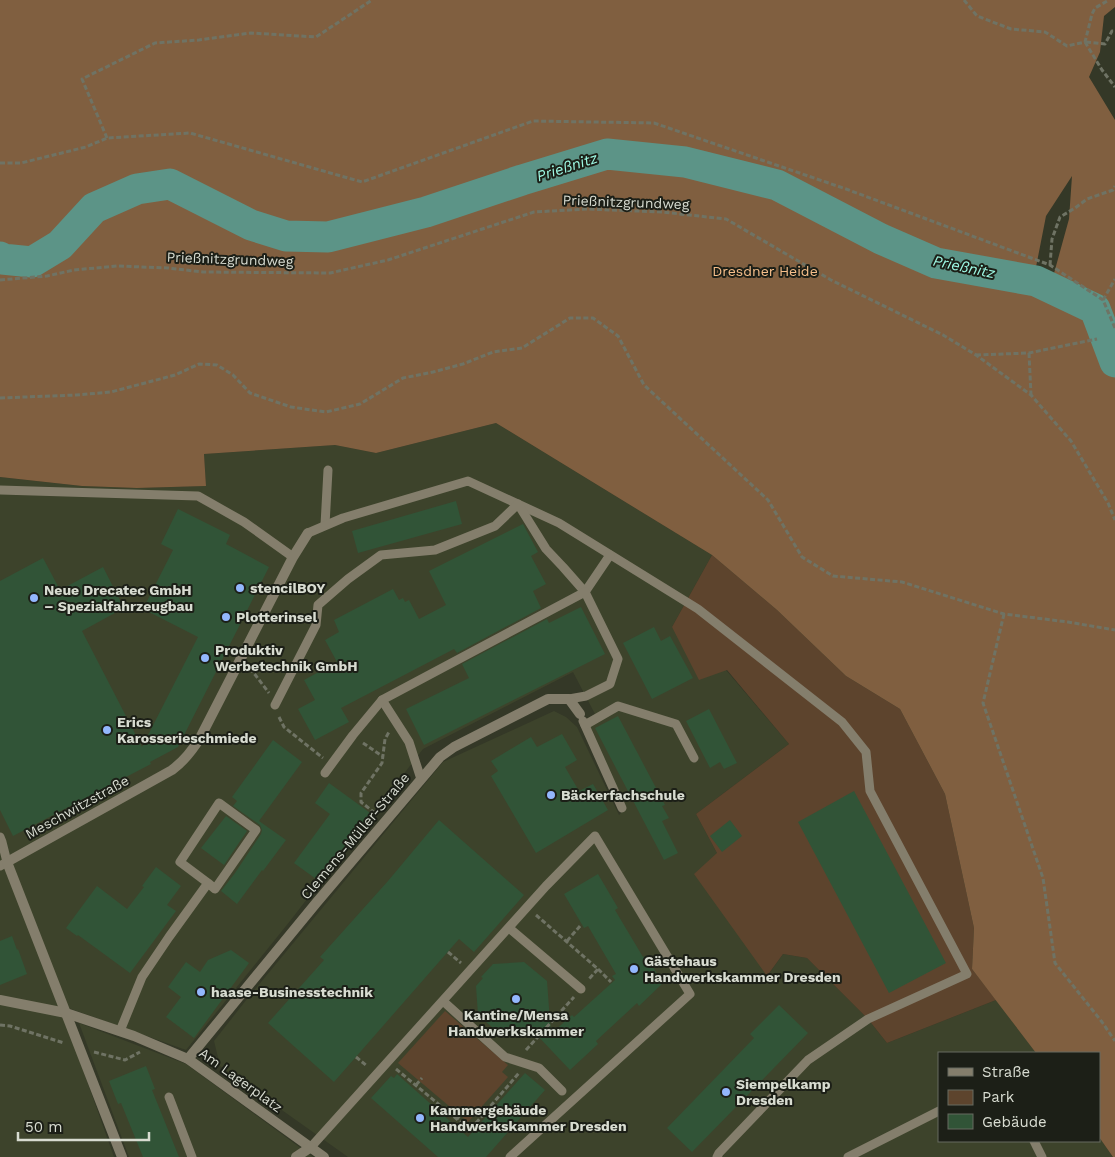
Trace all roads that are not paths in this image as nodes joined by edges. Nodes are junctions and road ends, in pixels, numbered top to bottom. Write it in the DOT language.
graph roads {
  1 [pos="328,470"];
  2 [pos="0,490"];
  3 [pos="518,504"];
  4 [pos="325,525"];
  5 [pos="308,533"];
  6 [pos="610,554"];
  7 [pos="293,557"];
  8 [pos="585,592"];
  9 [pos="570,699"];
  10 [pos="382,700"];
  11 [pos="275,706"];
  12 [pos="580,714"];
  13 [pos="585,725"];
  14 [pos="694,758"];
  15 [pos="325,772"];
  16 [pos="421,779"];
  17 [pos="622,808"];
  18 [pos="0,838"];
  19 [pos="3,864"];
  20 [pos="208,883"];
  21 [pos="509,928"];
  22 [pos="581,989"];
  23 [pos="0,1000"];
  24 [pos="443,1001"];
  25 [pos="66,1013"];
  26 [pos="120,1032"];
  27 [pos="188,1058"];
  28 [pos="562,1091"];
  29 [pos="169,1097"];
  30 [pos="938,1112"];
  31 [pos="1034,1142"];
  32 [pos="311,1147"];
  33 [pos="122,1157"];
  34 [pos="192,1157"];
  35 [pos="296,1157"];
  36 [pos="324,1157"];
  37 [pos="510,1157"];
  38 [pos="717,1157"];
  39 [pos="848,1157"];
  40 [pos="1042,1157"];
  1 -- 4 [label="lane"];
  2 -- 7 [label="lane"];
  3 -- 4 [label="lane"];
  3 -- 6 [label="lane"];
  3 -- 8 [label="lane"];
  3 -- 11 [label="lane"];
  4 -- 5 [label="lane"];
  5 -- 7 [label="street, Meschwitzstraße"];
  6 -- 8 [label="lane"];
  6 -- 38 [label="lane"];
  7 -- 19 [label="street, Meschwitzstraße"];
  8 -- 9 [label="lane"];
  8 -- 10 [label="lane"];
  9 -- 12 [label="street"];
  9 -- 16 [label="street, Clemens-Müller-Straße"];
  10 -- 15 [label="lane"];
  10 -- 16 [label="lane"];
  12 -- 13 [label="lane"];
  13 -- 14 [label="lane"];
  13 -- 17 [label="lane"];
  16 -- 27 [label="street, Clemens-Müller-Straße"];
  18 -- 19 [label="lane"];
  19 -- 25 [label="street"];
  20 -- 20 [label="lane"];
  20 -- 26 [label="lane"];
  21 -- 22 [label="lane"];
  21 -- 24 [label="lane"];
  21 -- 37 [label="lane"];
  23 -- 25 [label="street, Am Lagerplatz"];
  24 -- 28 [label="lane"];
  24 -- 32 [label="lane"];
  25 -- 26 [label="street, Am Lagerplatz"];
  25 -- 33 [label="street"];
  26 -- 27 [label="street, Am Lagerplatz"];
  27 -- 32 [label="street, Am Lagerplatz"];
  29 -- 34 [label="lane"];
  30 -- 39 [label="lane"];
  31 -- 40 [label="lane"];
  32 -- 35 [label="street"];
  32 -- 36 [label="street, Am Lagerplatz"];
}
